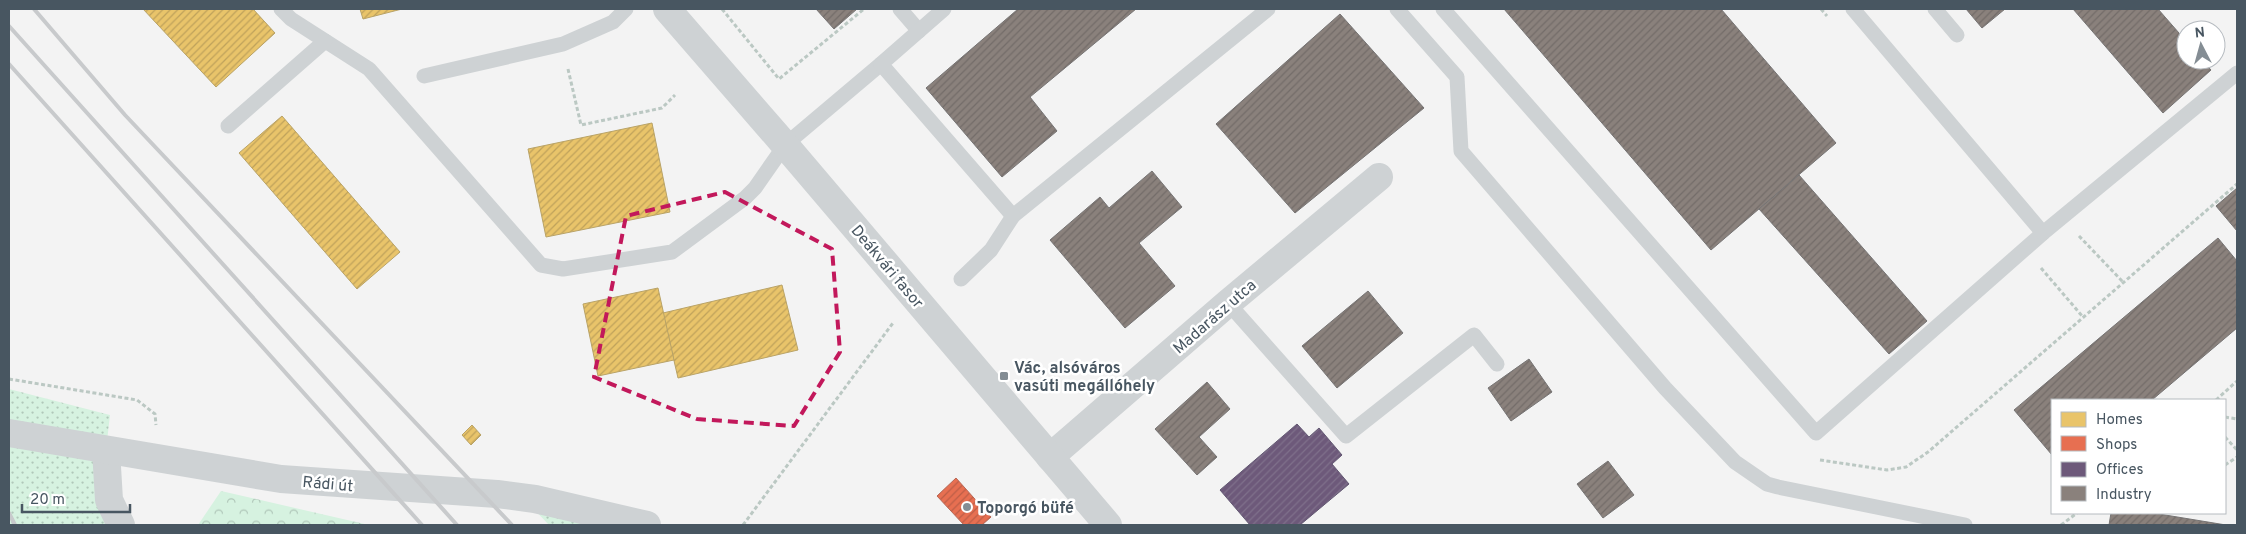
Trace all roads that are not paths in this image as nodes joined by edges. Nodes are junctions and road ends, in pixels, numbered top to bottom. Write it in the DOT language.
graph roads {
  1 [pos="281,9"];
  2 [pos="626,9"];
  3 [pos="667,9"];
  4 [pos="900,9"];
  5 [pos="944,9"];
  6 [pos="1268,9"];
  7 [pos="1397,9"];
  8 [pos="1443,9"];
  9 [pos="1853,9"];
  10 [pos="1935,9"];
  11 [pos="919,31"];
  12 [pos="1957,35"];
  13 [pos="325,41"];
  14 [pos="881,64"];
  15 [pos="2237,73"];
  16 [pos="424,76"];
  17 [pos="228,126"];
  18 [pos="785,145"];
  19 [pos="1380,177"];
  20 [pos="1013,216"];
  21 [pos="2044,234"];
  22 [pos="961,279"];
  23 [pos="1228,303"];
  24 [pos="1497,364"];
  25 [pos="9,433"];
  26 [pos="106,450"];
  27 [pos="1050,457"];
  28 [pos="121,525"];
  29 [pos="648,525"];
  30 [pos="1108,525"];
  31 [pos="1965,525"];
  1 -- 13 [label="lane"];
  2 -- 16 [label="lane"];
  3 -- 18 [label="street, Deákvári fasor"];
  4 -- 11 [label="lane"];
  5 -- 11 [label="lane"];
  6 -- 20 [label="lane"];
  7 -- 31 [label="lane"];
  8 -- 21 [label="lane"];
  9 -- 21 [label="lane"];
  10 -- 12 [label="lane"];
  11 -- 14 [label="lane"];
  13 -- 17 [label="lane"];
  13 -- 18 [label="lane"];
  14 -- 18 [label="lane"];
  14 -- 20 [label="lane"];
  15 -- 21 [label="lane"];
  18 -- 27 [label="street, Deákvári fasor"];
  19 -- 23 [label="street, Madarász utca"];
  20 -- 22 [label="lane"];
  23 -- 24 [label="lane"];
  23 -- 27 [label="street, Madarász utca"];
  25 -- 26 [label="street, Rádi út"];
  26 -- 28 [label="street"];
  26 -- 29 [label="street, Rádi út"];
  27 -- 30 [label="street, Deákvári fasor"];
}
